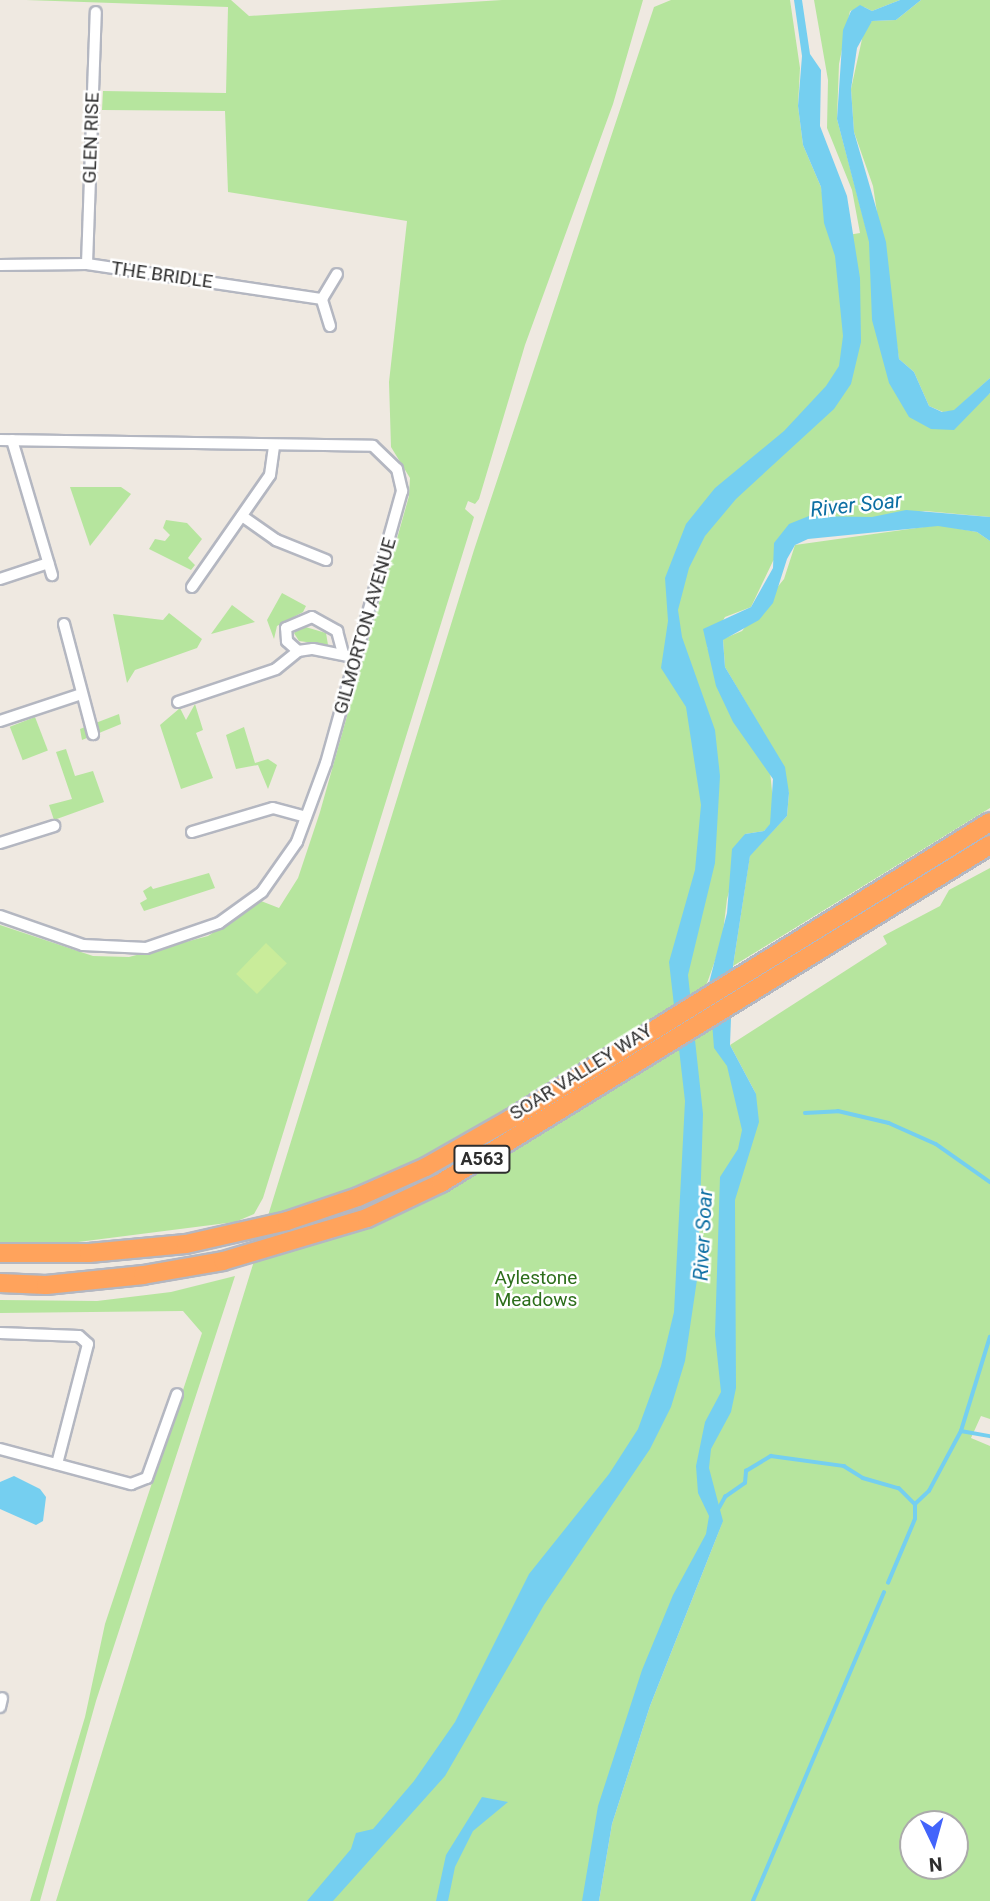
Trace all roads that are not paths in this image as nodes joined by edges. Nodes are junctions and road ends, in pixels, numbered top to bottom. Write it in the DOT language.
graph roads {
  1 [pos="96,12"];
  2 [pos="87,264"];
  3 [pos="0,265"];
  4 [pos="337,274"];
  5 [pos="322,299"];
  6 [pos="330,326"];
  7 [pos="0,440"];
  8 [pos="12,440"];
  9 [pos="274,445"];
  10 [pos="242,516"];
  11 [pos="326,560"];
  12 [pos="48,563"];
  13 [pos="52,575"];
  14 [pos="0,579"];
  15 [pos="192,587"];
  16 [pos="64,624"];
  17 [pos="298,651"];
  18 [pos="348,656"];
  19 [pos="81,694"];
  20 [pos="178,702"];
  21 [pos="0,721"];
  22 [pos="93,734"];
  23 [pos="306,817"];
  24 [pos="990,822"];
  25 [pos="54,826"];
  26 [pos="192,832"];
  27 [pos="0,843"];
  28 [pos="990,845"];
  29 [pos="0,916"];
  30 [pos="0,1253"];
  31 [pos="0,1283"];
  32 [pos="0,1333"];
  33 [pos="177,1394"];
  34 [pos="0,1449"];
  35 [pos="57,1464"];
  1 -- 2 [label="street, GLEN RISE"];
  2 -- 3 [label="street, THE BRIDLE"];
  2 -- 5 [label="street, THE BRIDLE"];
  4 -- 5 [label="street"];
  5 -- 6 [label="street"];
  7 -- 8 [label="street, GILMORTON AVENUE"];
  8 -- 9 [label="street, GILMORTON AVENUE"];
  8 -- 12 [label="street"];
  9 -- 10 [label="street"];
  9 -- 18 [label="street, GILMORTON AVENUE"];
  10 -- 11 [label="street"];
  10 -- 15 [label="street"];
  12 -- 13 [label="street"];
  12 -- 14 [label="street"];
  16 -- 19 [label="street"];
  17 -- 18 [label="street"];
  17 -- 18 [label="street"];
  17 -- 20 [label="street"];
  18 -- 23 [label="street, GILMORTON AVENUE"];
  19 -- 21 [label="street"];
  19 -- 22 [label="street"];
  23 -- 26 [label="street"];
  23 -- 29 [label="street, GILMORTON AVENUE"];
  24 -- 30 [label="highway, SOAR VALLEY WAY / A563"];
  25 -- 27 [label="street"];
  28 -- 31 [label="highway, SOAR VALLEY WAY / A563"];
  32 -- 35 [label="street"];
  33 -- 35 [label="street"];
  34 -- 35 [label="street"];
}
